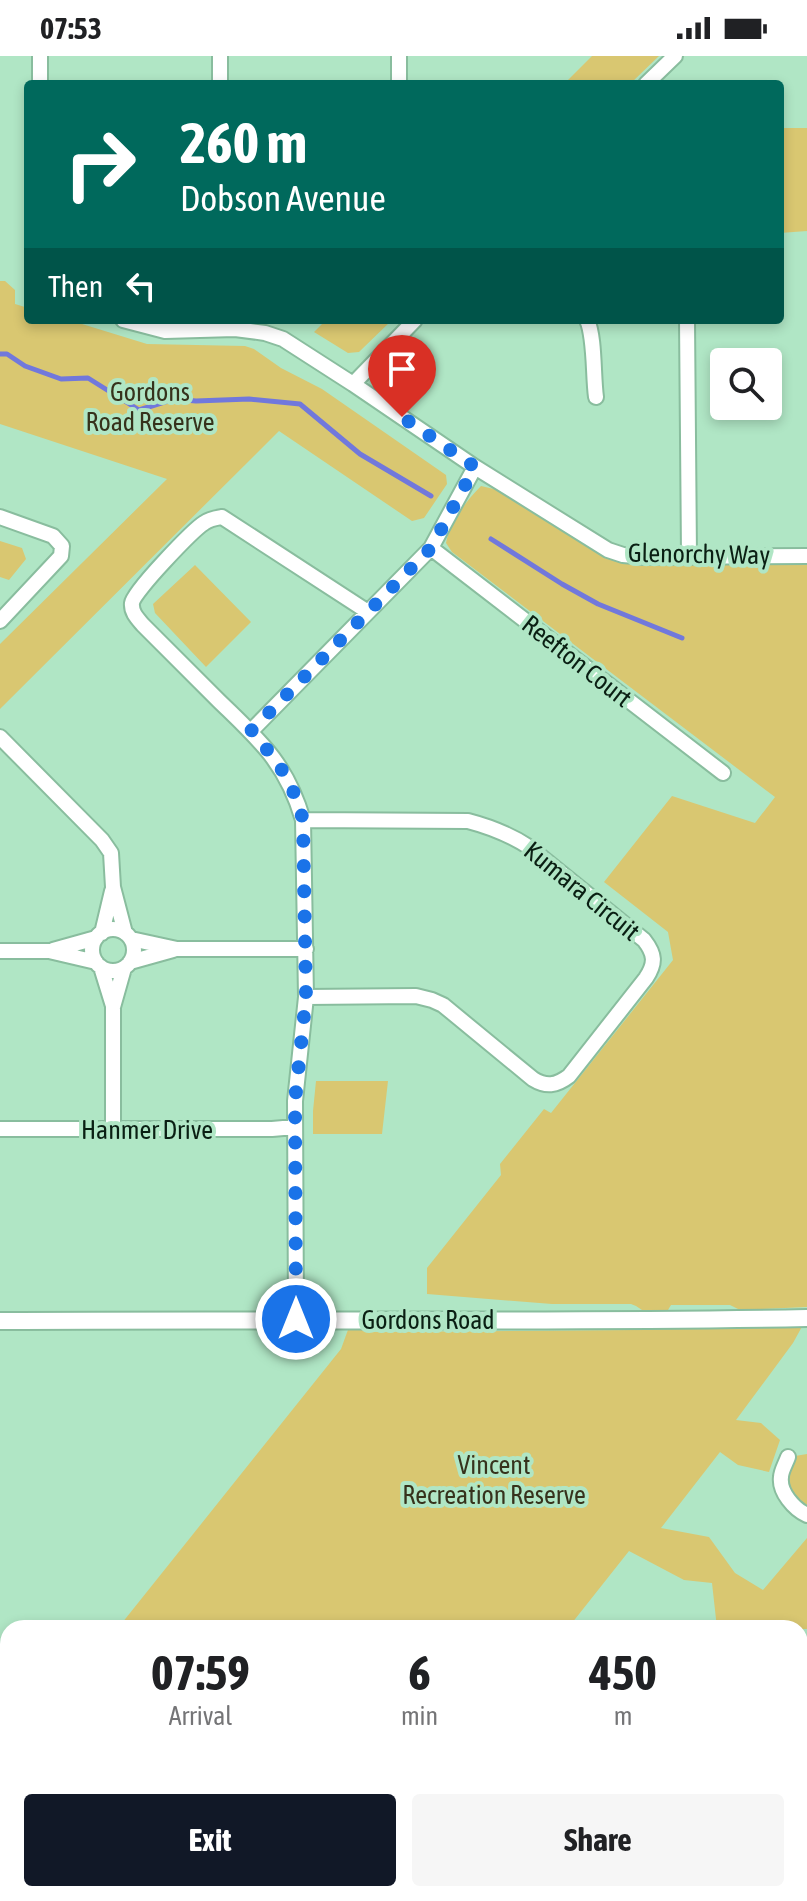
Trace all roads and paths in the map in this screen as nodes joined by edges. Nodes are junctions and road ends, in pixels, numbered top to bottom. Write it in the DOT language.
graph roads {
  1 [pos="40,56"];
  2 [pos="220,56"];
  3 [pos="399,56"];
  4 [pos="675,56"];
  5 [pos="40,80"];
  6 [pos="220,80"];
  7 [pos="399,80"];
  8 [pos="650,80"];
  9 [pos="138,324"];
  10 [pos="411,324"];
  11 [pos="590,324"];
  12 [pos="687,324"];
  13 [pos="222,325"];
  14 [pos="353,384"];
  15 [pos="596,397"];
  16 [pos="475,467"];
  17 [pos="0,517"];
  18 [pos="431,548"];
  19 [pos="689,556"];
  20 [pos="807,556"];
  21 [pos="368,612"];
  22 [pos="0,621"];
  23 [pos="251,731"];
  24 [pos="0,737"];
  25 [pos="723,773"];
  26 [pos="303,820"];
  27 [pos="113,887"];
  28 [pos="99,935"];
  29 [pos="128,936"];
  30 [pos="177,949"];
  31 [pos="306,949"];
  32 [pos="0,951"];
  33 [pos="49,951"];
  34 [pos="99,964"];
  35 [pos="127,965"];
  36 [pos="306,997"];
  37 [pos="113,1007"];
  38 [pos="295,1127"];
  39 [pos="0,1129"];
  40 [pos="113,1130"];
  41 [pos="807,1318"];
  42 [pos="296,1319"];
  43 [pos="0,1321"];
  44 [pos="788,1457"];
  45 [pos="807,1515"];
  1 -- 5 [label="street"];
  2 -- 6 [label="street"];
  3 -- 7 [label="street"];
  4 -- 8 [label="street"];
  9 -- 13 [label="street, Glenorchy Way"];
  10 -- 14 [label="street"];
  11 -- 15 [label="street"];
  12 -- 19 [label="street"];
  13 -- 14 [label="street, Glenorchy Way"];
  14 -- 16 [label="street, Glenorchy Way"];
  16 -- 18 [label="street"];
  16 -- 19 [label="street, Glenorchy Way"];
  17 -- 22 [label="street"];
  18 -- 21 [label="street"];
  18 -- 25 [label="street, Reefton Court"];
  19 -- 20 [label="street, Glenorchy Way"];
  21 -- 23 [label="street"];
  21 -- 23 [label="street"];
  23 -- 26 [label="street"];
  24 -- 27 [label="street"];
  26 -- 31 [label="street"];
  26 -- 36 [label="street, Kumara Circuit"];
  27 -- 28 [label="street"];
  27 -- 29 [label="street"];
  28 -- 29 [label="street"];
  28 -- 33 [label="street"];
  28 -- 34 [label="street"];
  29 -- 30 [label="street"];
  29 -- 35 [label="street"];
  30 -- 31 [label="street"];
  30 -- 35 [label="street"];
  31 -- 36 [label="street"];
  32 -- 33 [label="street"];
  33 -- 34 [label="street"];
  34 -- 35 [label="street"];
  34 -- 37 [label="street"];
  35 -- 37 [label="street"];
  36 -- 38 [label="street"];
  37 -- 40 [label="street"];
  38 -- 40 [label="street, Hanmer Drive"];
  38 -- 42 [label="street"];
  39 -- 40 [label="street, Hanmer Drive"];
  41 -- 42 [label="street, Gordons Road"];
  42 -- 43 [label="street, Gordons Road"];
  44 -- 45 [label="street"];
}
